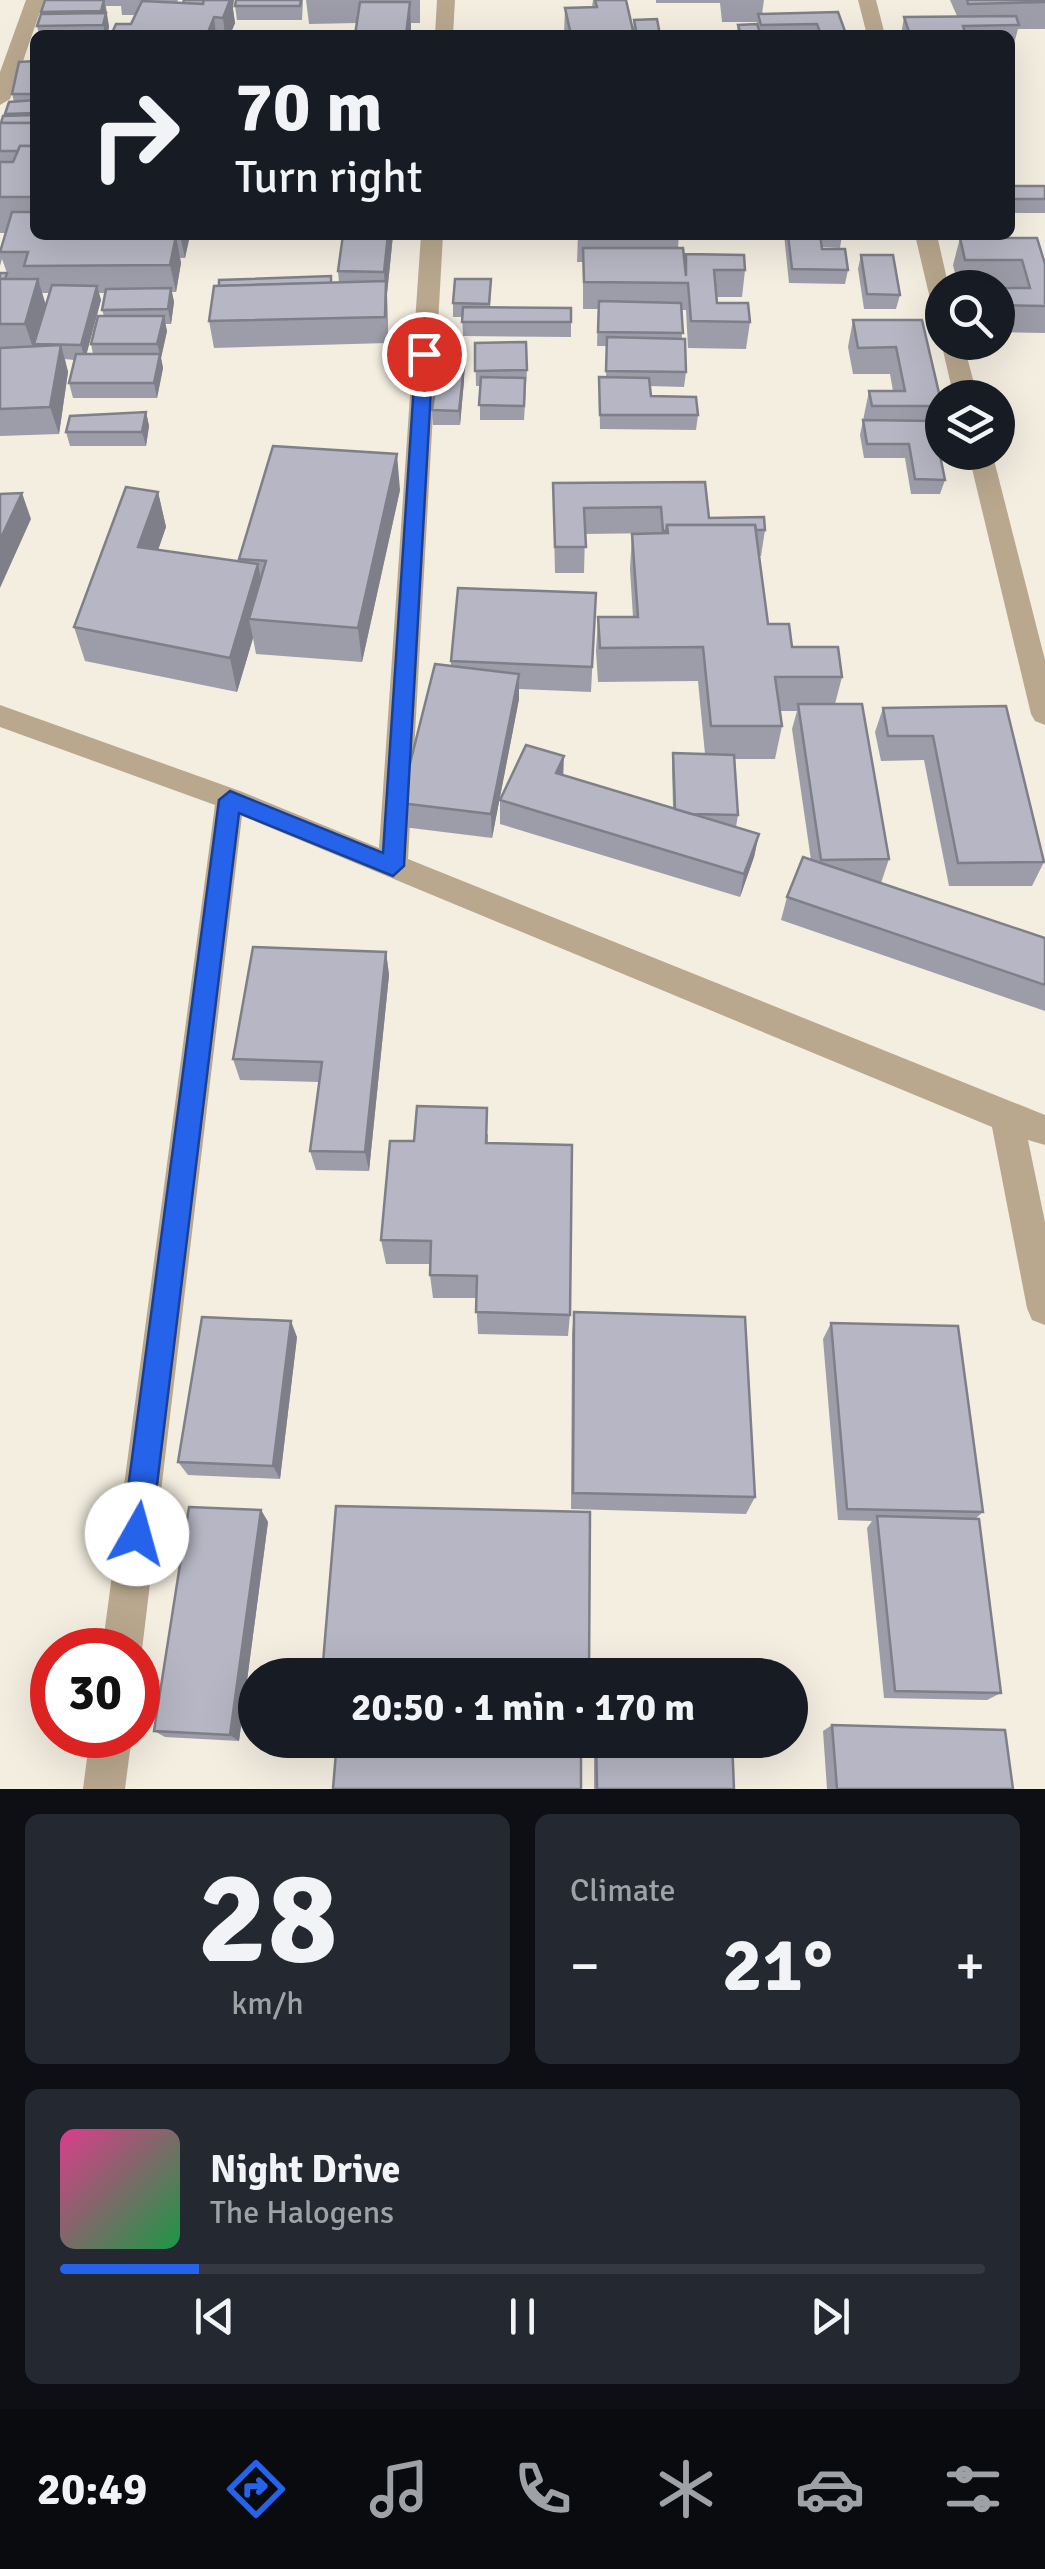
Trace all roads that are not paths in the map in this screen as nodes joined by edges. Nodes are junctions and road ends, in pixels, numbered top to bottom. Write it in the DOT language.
graph roads {
  1 [pos="35,0"];
  2 [pos="446,0"];
  3 [pos="867,0"];
  4 [pos="444,30"];
  5 [pos="875,30"];
  6 [pos="0,99"];
  7 [pos="432,240"];
  8 [pos="927,240"];
  9 [pos="934,270"];
  10 [pos="984,470"];
  11 [pos="1045,714"];
  12 [pos="0,716"];
  13 [pos="230,800"];
  14 [pos="393,866"];
  15 [pos="1007,1118"];
  16 [pos="1045,1130"];
  17 [pos="1045,1308"];
  18 [pos="125,1628"];
  19 [pos="108,1758"];
  20 [pos="104,1789"];
  1 -- 6 [label="street"];
  2 -- 4 [label="street"];
  3 -- 5 [label="street"];
  7 -- 14 [label="street"];
  8 -- 9 [label="street"];
  10 -- 11 [label="street"];
  12 -- 13 [label="street"];
  13 -- 14 [label="street"];
  13 -- 18 [label="street"];
  14 -- 15 [label="street"];
  15 -- 16 [label="street"];
  15 -- 17 [label="street"];
  19 -- 20 [label="street"];
}
